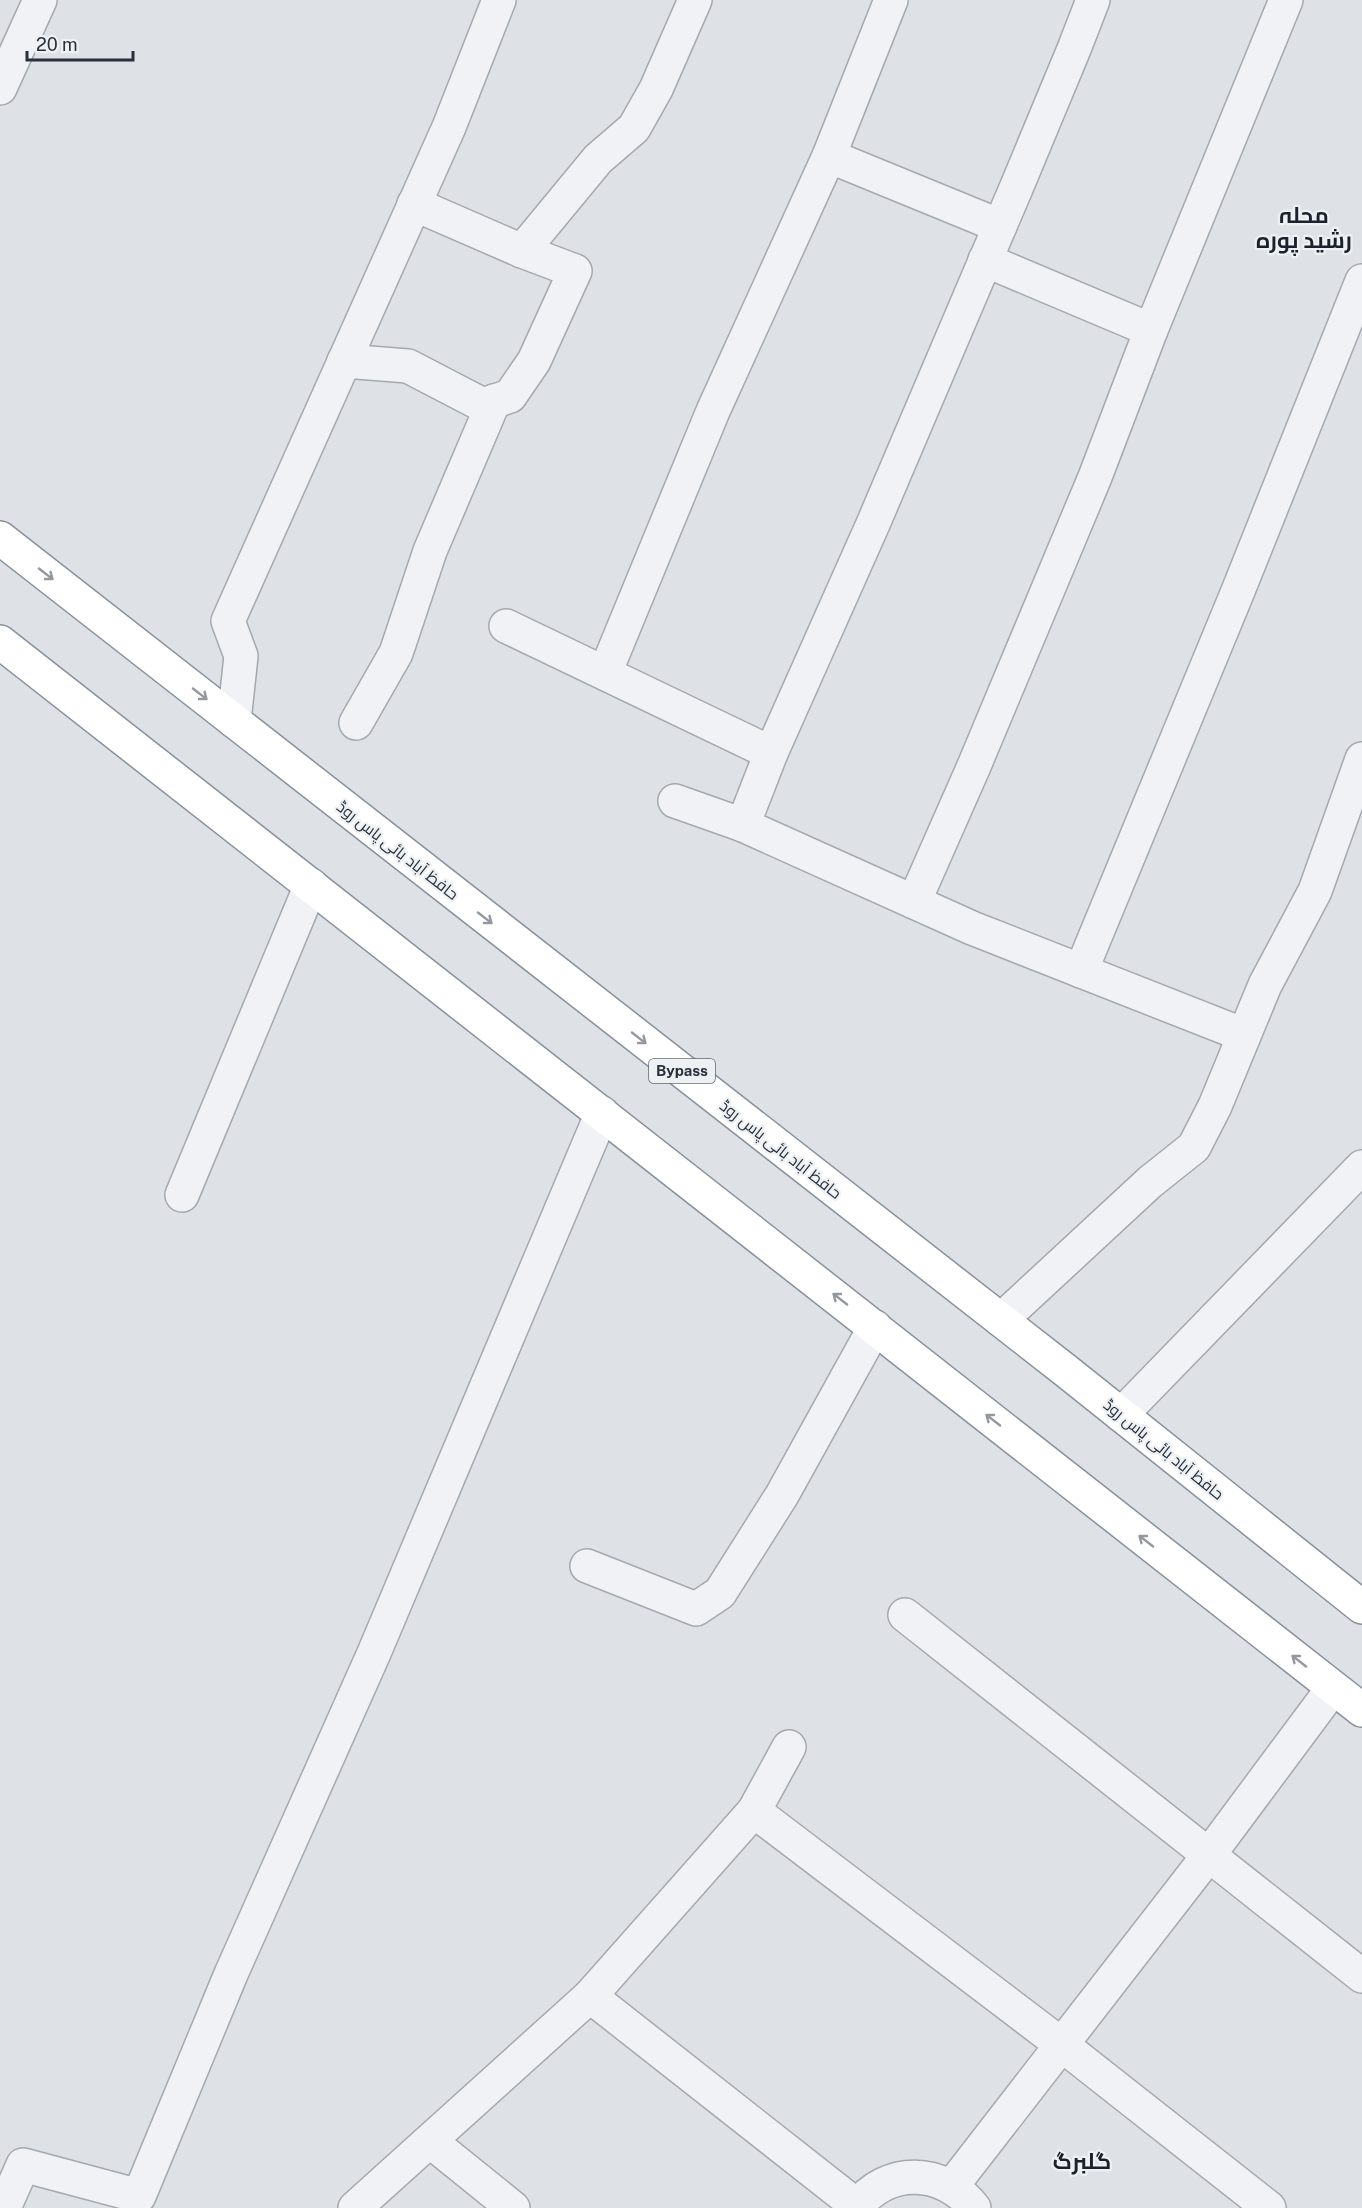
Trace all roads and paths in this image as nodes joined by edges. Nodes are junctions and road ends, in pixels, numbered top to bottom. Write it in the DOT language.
graph roads {
  1 [pos="40,0"];
  2 [pos="499,0"];
  3 [pos="695,0"];
  4 [pos="891,0"];
  5 [pos="1093,0"];
  6 [pos="1286,0"];
  7 [pos="0,88"];
  8 [pos="829,156"];
  9 [pos="414,204"];
  10 [pos="1000,226"];
  11 [pos="522,251"];
  12 [pos="985,260"];
  13 [pos="1362,281"];
  14 [pos="1151,330"];
  15 [pos="344,361"];
  16 [pos="494,401"];
  17 [pos="0,538"];
  18 [pos="506,626"];
  19 [pos="0,642"];
  20 [pos="605,674"];
  21 [pos="234,721"];
  22 [pos="356,723"];
  23 [pos="771,753"];
  24 [pos="1362,759"];
  25 [pos="675,801"];
  26 [pos="743,825"];
  27 [pos="311,885"];
  28 [pos="914,902"];
  29 [pos="1081,971"];
  30 [pos="1244,1035"];
  31 [pos="602,1113"];
  32 [pos="1362,1167"];
  33 [pos="183,1195"];
  34 [pos="1001,1320"];
  35 [pos="875,1327"];
  36 [pos="1121,1415"];
  37 [pos="587,1566"];
  38 [pos="1362,1607"];
  39 [pos="905,1615"];
  40 [pos="1333,1688"];
  41 [pos="1362,1710"];
  42 [pos="789,1747"];
  43 [pos="754,1811"];
  44 [pos="1208,1856"];
  45 [pos="1362,1976"];
  46 [pos="590,1996"];
  47 [pos="1062,2045"];
  48 [pos="430,2141"];
  49 [pos="963,2197"];
  50 [pos="856,2207"];
  51 [pos="4,2208"];
  52 [pos="355,2208"];
  53 [pos="513,2208"];
  54 [pos="1269,2208"];
  1 -- 7 [label="street"];
  2 -- 9 [label="street"];
  3 -- 11 [label="street"];
  4 -- 8 [label="street"];
  5 -- 10 [label="street"];
  6 -- 14 [label="street"];
  8 -- 10 [label="street"];
  8 -- 20 [label="street"];
  9 -- 11 [label="street"];
  9 -- 15 [label="street"];
  10 -- 12 [label="street"];
  11 -- 16 [label="street"];
  12 -- 14 [label="street"];
  12 -- 23 [label="street"];
  13 -- 29 [label="street"];
  14 -- 28 [label="street"];
  15 -- 16 [label="street"];
  15 -- 21 [label="street"];
  16 -- 22 [label="street"];
  17 -- 21 [label="highway, حافظ آباد بائی پاس روڈ / Bypass, one-way"];
  18 -- 20 [label="street"];
  19 -- 27 [label="highway"];
  20 -- 23 [label="street"];
  21 -- 34 [label="highway, حافظ آباد بائی پاس روڈ / Bypass, one-way"];
  23 -- 26 [label="street"];
  24 -- 30 [label="street"];
  25 -- 26 [label="street"];
  26 -- 28 [label="street"];
  27 -- 31 [label="highway"];
  27 -- 33 [label="street"];
  28 -- 29 [label="street"];
  29 -- 30 [label="street"];
  30 -- 34 [label="street"];
  35 -- 31 [label="highway, one-way"];
  31 -- 51 [label="street"];
  32 -- 36 [label="street"];
  34 -- 36 [label="highway, حافظ آباد بائی پاس روڈ / Bypass"];
  35 -- 37 [label="street"];
  40 -- 35 [label="highway, one-way"];
  36 -- 38 [label="highway, حافظ آباد بائی پاس روڈ / Bypass"];
  39 -- 44 [label="street"];
  40 -- 41 [label="highway"];
  40 -- 44 [label="street"];
  42 -- 43 [label="street"];
  43 -- 46 [label="street"];
  43 -- 47 [label="street"];
  44 -- 45 [label="street"];
  44 -- 47 [label="street"];
  46 -- 48 [label="street"];
  46 -- 50 [label="street"];
  47 -- 49 [label="street"];
  47 -- 54 [label="street"];
  48 -- 52 [label="street"];
  48 -- 53 [label="street"];
  49 -- 50 [label="street"];
}
